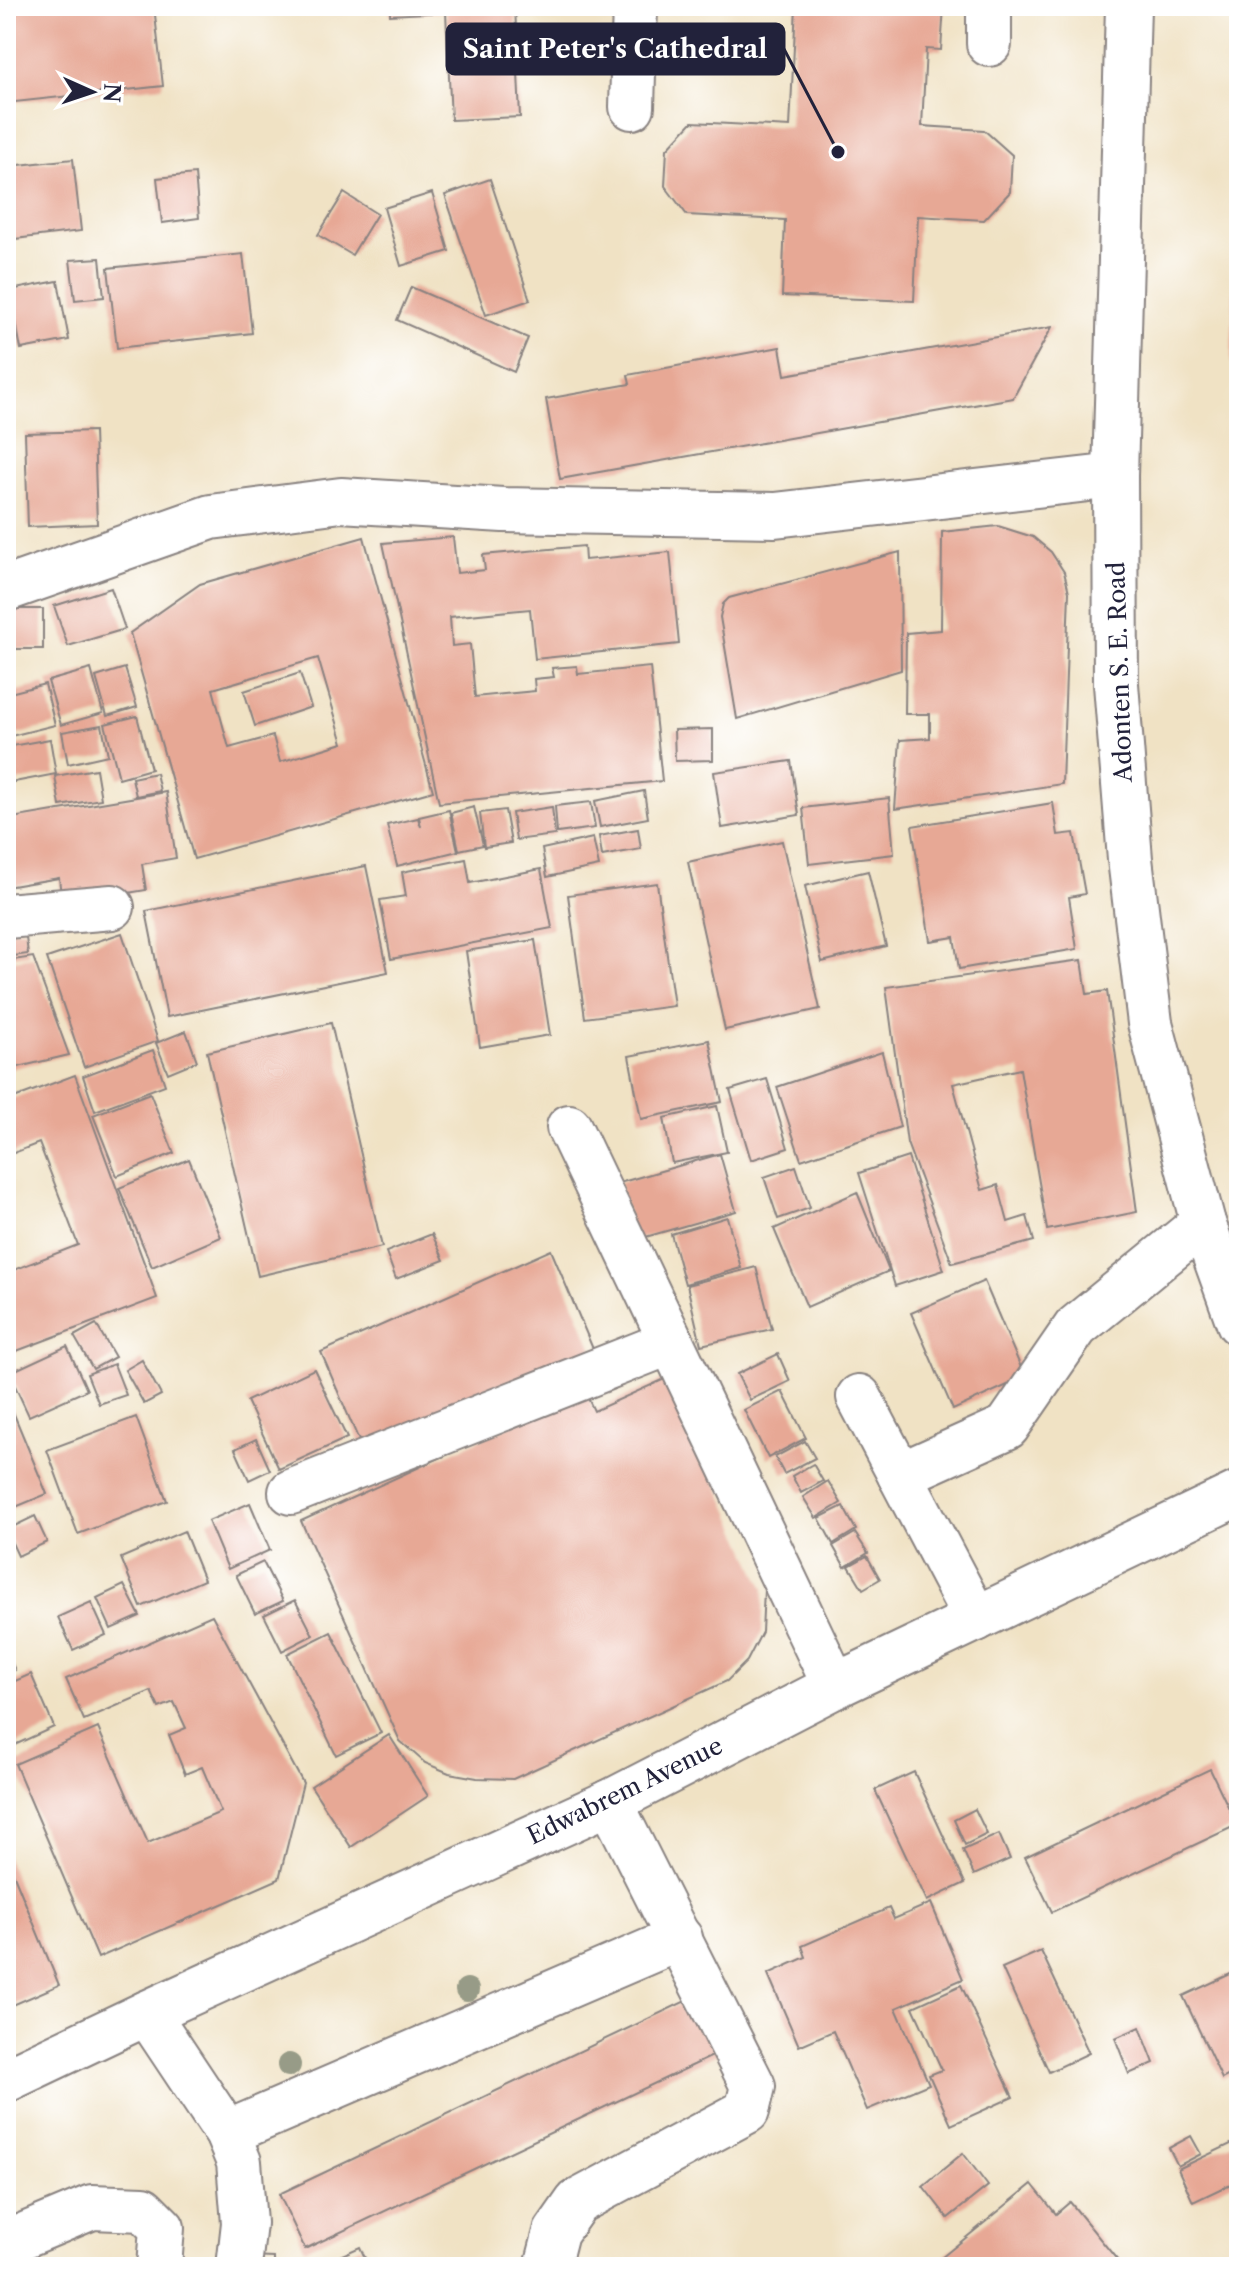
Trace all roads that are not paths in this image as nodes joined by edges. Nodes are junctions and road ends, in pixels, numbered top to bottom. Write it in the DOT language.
graph roads {
  1 [pos="635,6"];
  2 [pos="1128,6"];
  3 [pos="632,107"];
  4 [pos="1115,476"];
  5 [pos="6,589"];
  6 [pos="112,907"];
  7 [pos="6,916"];
  8 [pos="569,1127"];
  9 [pos="1203,1223"];
  10 [pos="1239,1323"];
  11 [pos="671,1342"];
  12 [pos="859,1397"];
  13 [pos="900,1475"];
  14 [pos="291,1492"];
  15 [pos="1239,1493"];
  16 [pos="976,1619"];
  17 [pos="835,1686"];
  18 [pos="610,1802"];
  19 [pos="680,1938"];
  20 [pos="147,2013"];
  21 [pos="6,2080"];
  22 [pos="227,2133"];
  23 [pos="6,2243"];
  24 [pos="159,2267"];
  25 [pos="239,2267"];
  26 [pos="547,2267"];
  1 -- 3 [label="street"];
  2 -- 4 [label="street, Adonten S. E. Road"];
  4 -- 5 [label="street"];
  4 -- 9 [label="street, Adonten S. E. Road"];
  6 -- 7 [label="street"];
  8 -- 11 [label="street"];
  9 -- 10 [label="street, Adonten S. E. Road"];
  9 -- 13 [label="street"];
  11 -- 14 [label="street"];
  11 -- 17 [label="street"];
  12 -- 13 [label="street"];
  13 -- 16 [label="street"];
  15 -- 16 [label="street, Edwabrem Avenue"];
  16 -- 17 [label="street, Edwabrem Avenue"];
  17 -- 18 [label="street, Edwabrem Avenue"];
  18 -- 19 [label="street"];
  18 -- 20 [label="street, Edwabrem Avenue"];
  19 -- 22 [label="street"];
  19 -- 26 [label="street"];
  20 -- 21 [label="street, Edwabrem Avenue"];
  20 -- 22 [label="street"];
  22 -- 25 [label="street"];
  23 -- 24 [label="street"];
}
